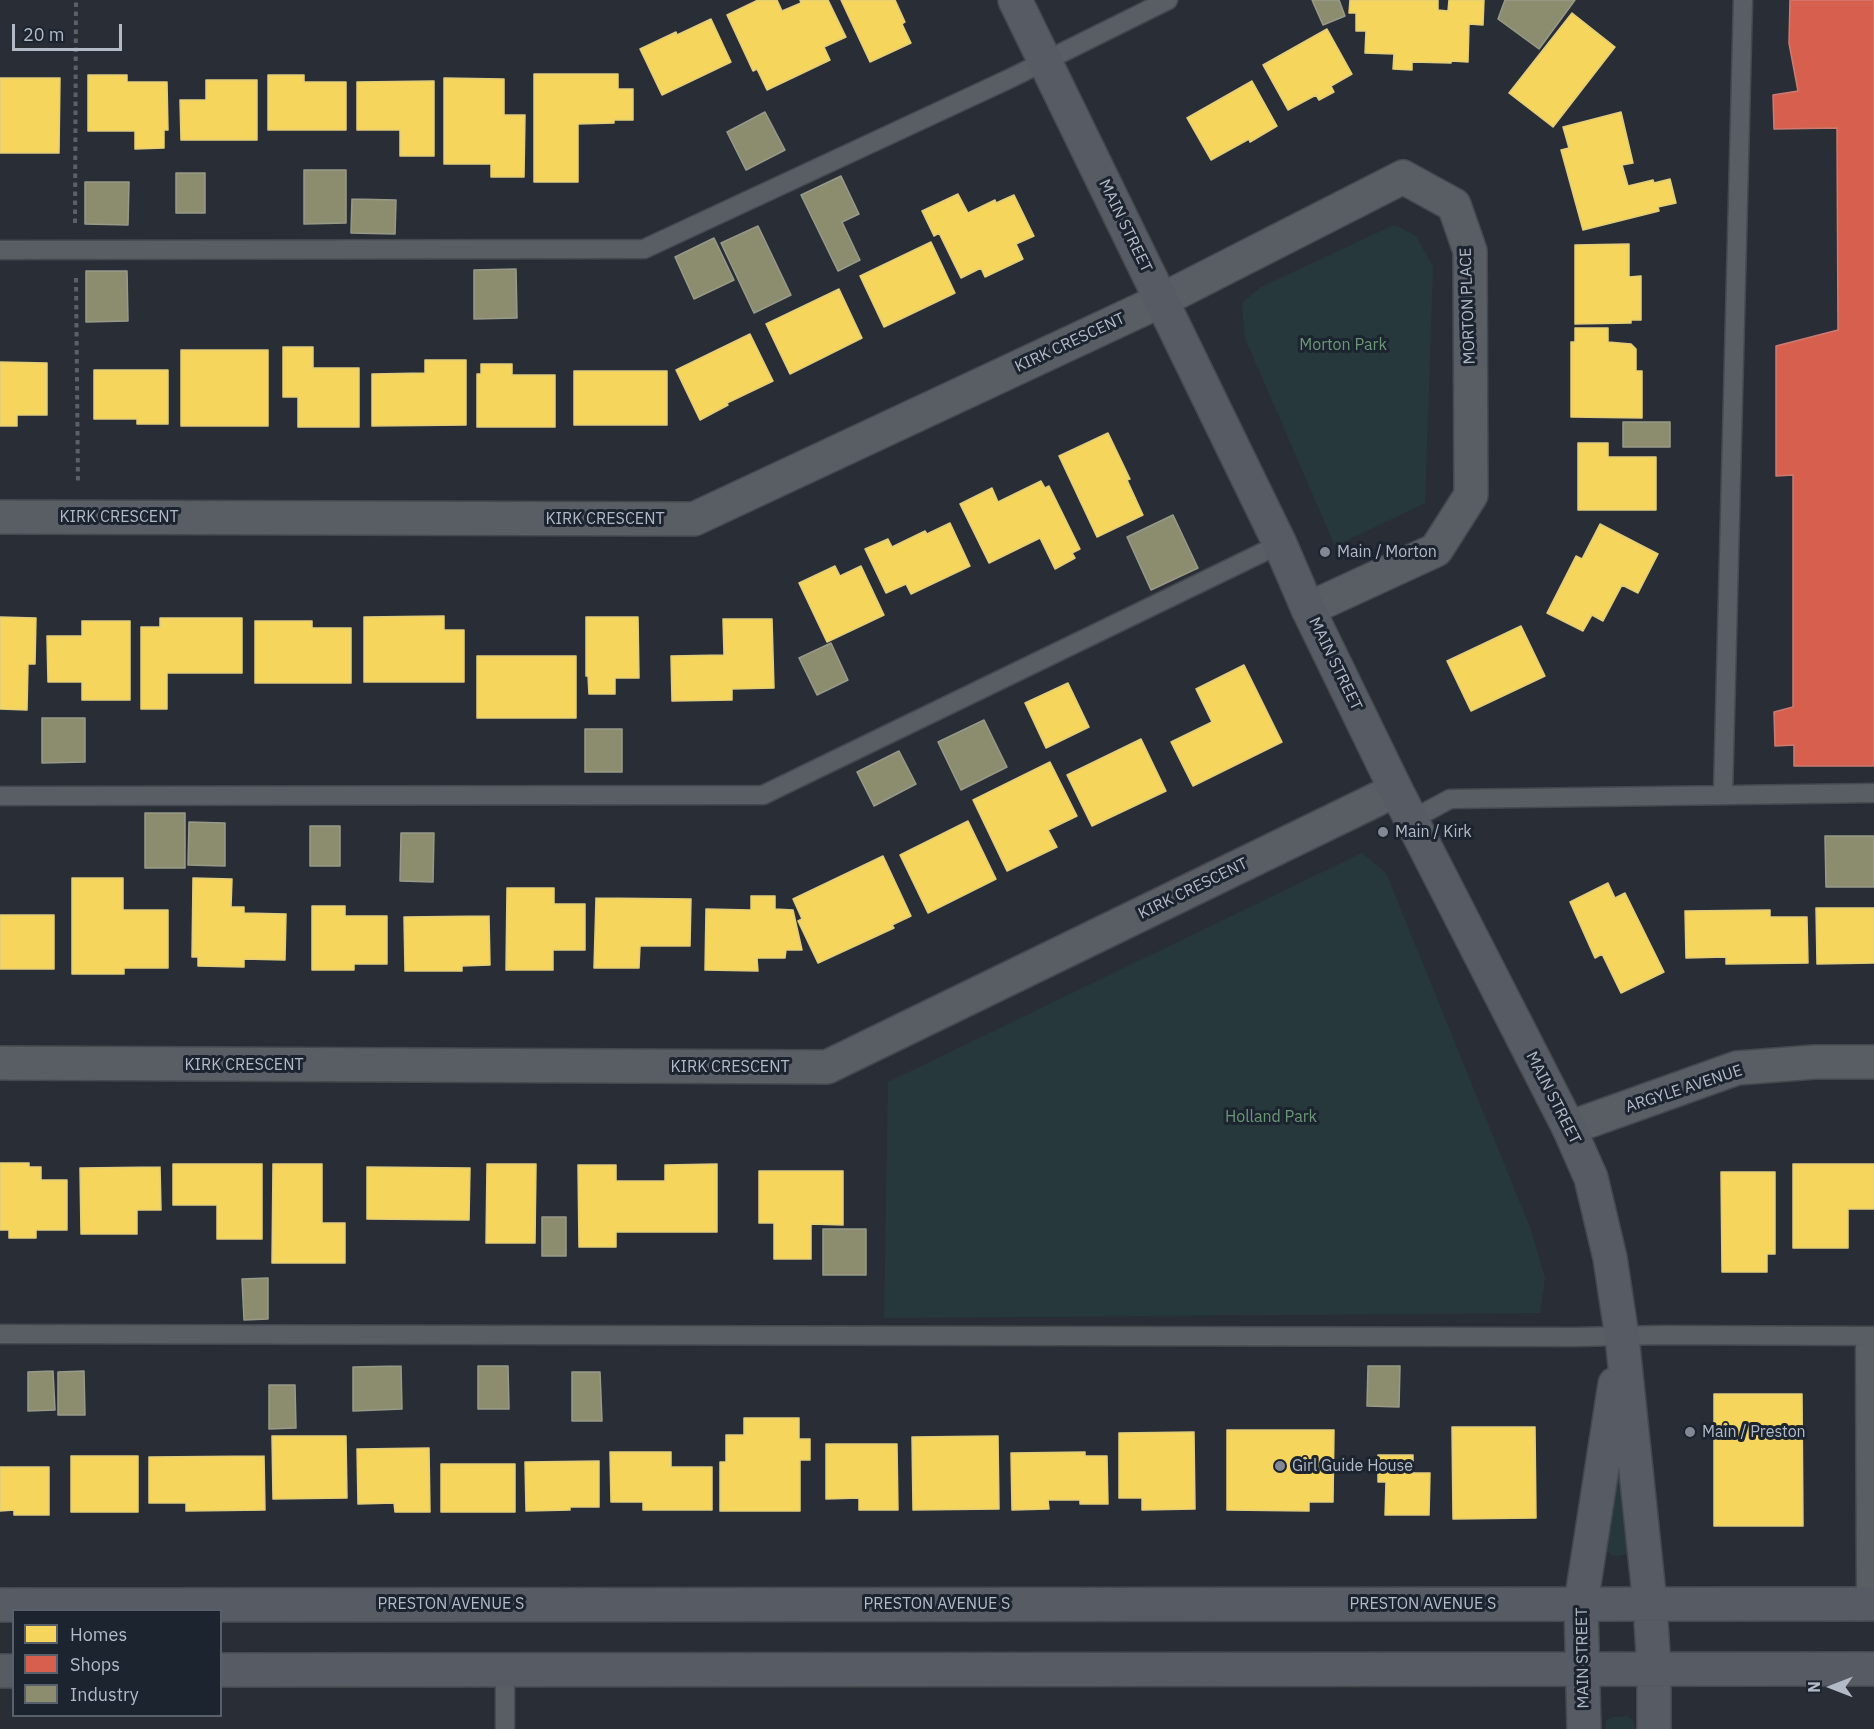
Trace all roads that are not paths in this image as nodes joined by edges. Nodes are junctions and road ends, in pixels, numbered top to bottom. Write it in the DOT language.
graph roads {
  1 [pos="1015,0"];
  2 [pos="1168,0"];
  3 [pos="1743,0"];
  4 [pos="1045,61"];
  5 [pos="0,250"];
  6 [pos="1162,300"];
  7 [pos="0,517"];
  8 [pos="1280,544"];
  9 [pos="1308,609"];
  10 [pos="1396,790"];
  11 [pos="1874,793"];
  12 [pos="1723,794"];
  13 [pos="0,796"];
  14 [pos="1411,820"];
  15 [pos="1874,1062"];
  16 [pos="0,1063"];
  17 [pos="1569,1128"];
  18 [pos="0,1334"];
  19 [pos="1870,1336"];
  20 [pos="1622,1337"];
  21 [pos="1581,1603"];
  22 [pos="1650,1604"];
  23 [pos="1870,1604"];
  24 [pos="0,1605"];
  25 [pos="1584,1669"];
  26 [pos="1874,1669"];
  27 [pos="505,1670"];
  28 [pos="1654,1670"];
  29 [pos="222,1671"];
  30 [pos="505,1729"];
  31 [pos="1584,1729"];
  32 [pos="1654,1729"];
  1 -- 4 [label="main road, MAIN STREET"];
  2 -- 4 [label="lane"];
  3 -- 12 [label="lane"];
  4 -- 5 [label="lane"];
  4 -- 6 [label="main road, MAIN STREET"];
  6 -- 7 [label="street, KIRK CRESCENT"];
  6 -- 8 [label="main road, MAIN STREET"];
  6 -- 9 [label="street, MORTON PLACE"];
  8 -- 9 [label="main road, MAIN STREET"];
  8 -- 13 [label="lane"];
  9 -- 10 [label="main road, MAIN STREET"];
  10 -- 14 [label="main road, MAIN STREET"];
  10 -- 16 [label="street, KIRK CRESCENT"];
  11 -- 12 [label="lane"];
  12 -- 14 [label="lane"];
  14 -- 17 [label="main road, MAIN STREET"];
  15 -- 17 [label="street, ARGYLE AVENUE"];
  17 -- 20 [label="main road, MAIN STREET"];
  18 -- 20 [label="lane"];
  19 -- 20 [label="lane"];
  19 -- 23 [label="lane"];
  20 -- 21 [label="main road, MAIN STREET"];
  20 -- 22 [label="main road, MAIN STREET"];
  21 -- 22 [label="main road, PRESTON AVENUE S"];
  21 -- 24 [label="main road, PRESTON AVENUE S"];
  21 -- 25 [label="main road, MAIN STREET"];
  22 -- 23 [label="main road, PRESTON AVENUE S"];
  22 -- 28 [label="main road, MAIN STREET"];
  25 -- 27 [label="main road"];
  25 -- 28 [label="main road"];
  25 -- 31 [label="main road, MAIN STREET"];
  26 -- 28 [label="main road"];
  27 -- 29 [label="main road"];
  27 -- 30 [label="lane"];
  28 -- 32 [label="main road, MAIN STREET"];
}
